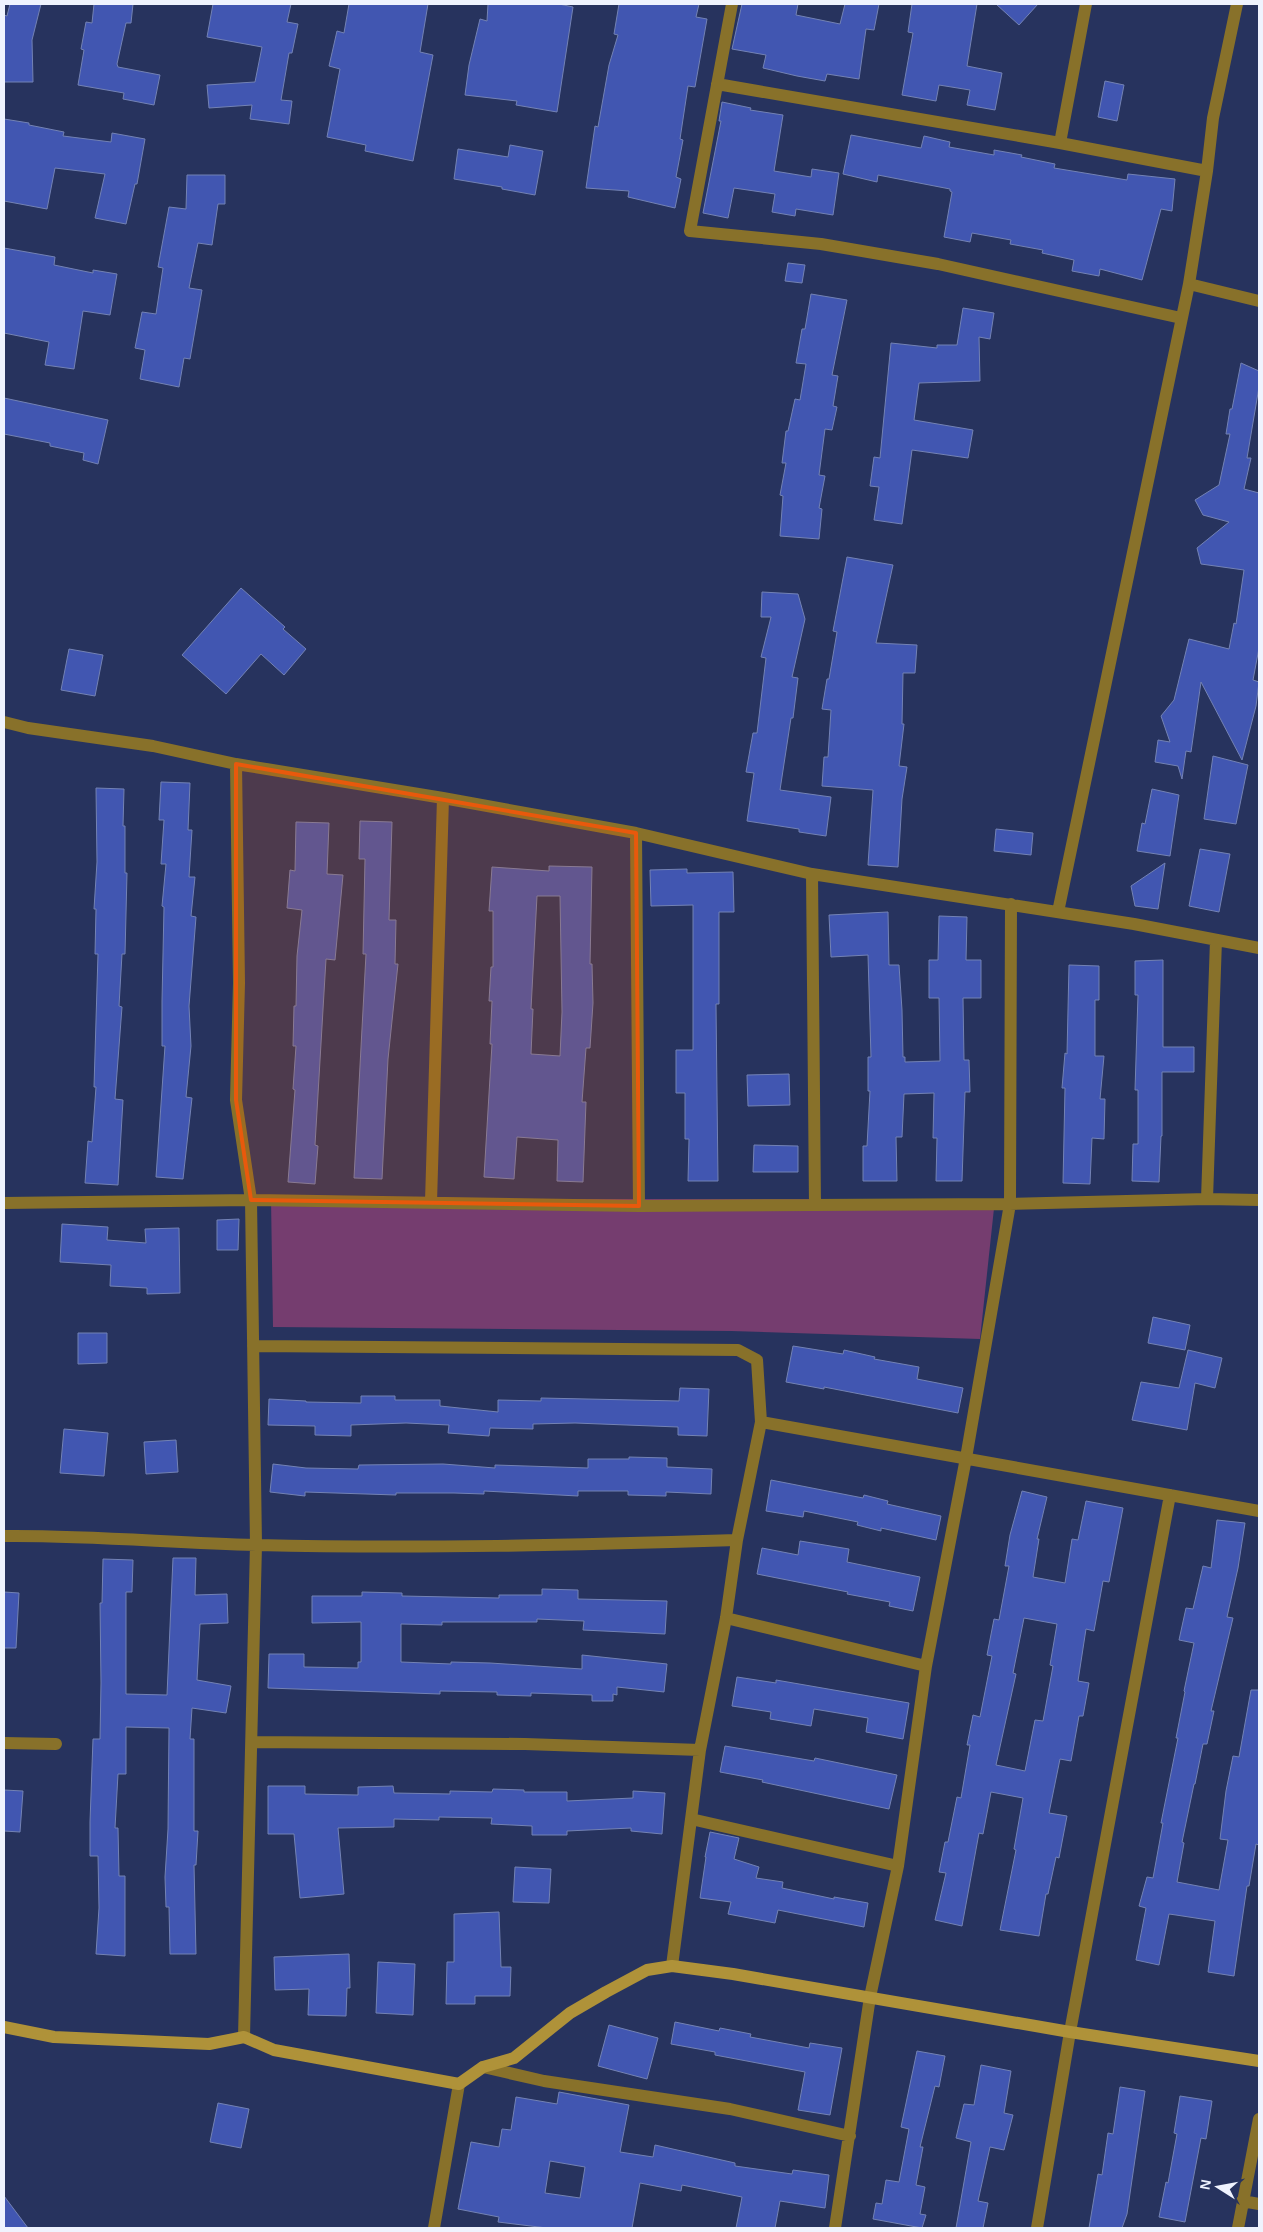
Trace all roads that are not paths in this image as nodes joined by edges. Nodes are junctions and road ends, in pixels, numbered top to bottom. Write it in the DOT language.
graph roads {
  1 [pos="732,4"];
  2 [pos="1236,4"];
  3 [pos="1083,5"];
  4 [pos="717,84"];
  5 [pos="1060,143"];
  6 [pos="1207,171"];
  7 [pos="1189,284"];
  8 [pos="1259,301"];
  9 [pos="1181,318"];
  10 [pos="4,722"];
  11 [pos="236,764"];
  12 [pos="443,798"];
  13 [pos="636,833"];
  14 [pos="812,874"];
  15 [pos="1011,904"];
  16 [pos="1058,912"];
  17 [pos="1216,940"];
  18 [pos="1259,948"];
  19 [pos="1207,1199"];
  20 [pos="251,1200"];
  21 [pos="1259,1200"];
  22 [pos="431,1202"];
  23 [pos="4,1203"];
  24 [pos="1010,1204"];
  25 [pos="639,1206"];
  26 [pos="815,1206"];
  27 [pos="253,1346"];
  28 [pos="761,1422"];
  29 [pos="966,1458"];
  30 [pos="1170,1495"];
  31 [pos="1259,1511"];
  32 [pos="4,1536"];
  33 [pos="737,1540"];
  34 [pos="256,1545"];
  35 [pos="726,1618"];
  36 [pos="926,1666"];
  37 [pos="253,1742"];
  38 [pos="4,1743"];
  39 [pos="56,1744"];
  40 [pos="700,1750"];
  41 [pos="691,1819"];
  42 [pos="898,1866"];
  43 [pos="672,1966"];
  44 [pos="870,1997"];
  45 [pos="4,2027"];
  46 [pos="1070,2032"];
  47 [pos="244,2037"];
  48 [pos="1259,2061"];
  49 [pos="483,2067"];
  50 [pos="459,2084"];
  51 [pos="1259,2118"];
  52 [pos="850,2136"];
  53 [pos="1242,2201"];
  54 [pos="1259,2204"];
  55 [pos="434,2228"];
  56 [pos="836,2228"];
  57 [pos="1037,2228"];
  58 [pos="1238,2228"];
  1 -- 4 [label="street"];
  2 -- 6 [label="street"];
  3 -- 5 [label="street"];
  4 -- 5 [label="street"];
  4 -- 9 [label="street"];
  5 -- 6 [label="street"];
  6 -- 7 [label="street"];
  7 -- 8 [label="street"];
  7 -- 9 [label="street"];
  9 -- 16 [label="street"];
  10 -- 11 [label="street"];
  11 -- 12 [label="street"];
  11 -- 20 [label="street"];
  12 -- 13 [label="street"];
  12 -- 22 [label="street"];
  13 -- 14 [label="street"];
  13 -- 25 [label="street"];
  14 -- 15 [label="street"];
  14 -- 26 [label="street"];
  15 -- 16 [label="street"];
  15 -- 24 [label="street"];
  16 -- 17 [label="street"];
  17 -- 18 [label="street"];
  17 -- 19 [label="street"];
  19 -- 21 [label="street"];
  19 -- 24 [label="street"];
  20 -- 22 [label="street"];
  20 -- 23 [label="street"];
  20 -- 27 [label="street"];
  22 -- 25 [label="street"];
  24 -- 26 [label="street"];
  24 -- 29 [label="street"];
  25 -- 26 [label="street"];
  27 -- 28 [label="street"];
  27 -- 34 [label="street"];
  28 -- 29 [label="street"];
  28 -- 33 [label="street"];
  29 -- 30 [label="street"];
  29 -- 36 [label="street"];
  30 -- 31 [label="street"];
  30 -- 46 [label="street"];
  32 -- 34 [label="street"];
  33 -- 34 [label="street"];
  33 -- 35 [label="street"];
  34 -- 37 [label="street"];
  35 -- 36 [label="street"];
  35 -- 40 [label="street"];
  36 -- 42 [label="street"];
  37 -- 40 [label="street"];
  37 -- 47 [label="street"];
  38 -- 39 [label="street"];
  40 -- 41 [label="street"];
  41 -- 42 [label="street"];
  41 -- 43 [label="street"];
  42 -- 44 [label="street"];
  43 -- 44 [label="street"];
  43 -- 49 [label="street"];
  44 -- 46 [label="street"];
  44 -- 52 [label="street"];
  45 -- 47 [label="street"];
  46 -- 48 [label="street"];
  46 -- 57 [label="street"];
  47 -- 50 [label="street"];
  49 -- 50 [label="street"];
  49 -- 52 [label="street"];
  50 -- 55 [label="street"];
  51 -- 53 [label="street"];
  52 -- 56 [label="street"];
  53 -- 54 [label="street"];
  53 -- 58 [label="street"];
}
